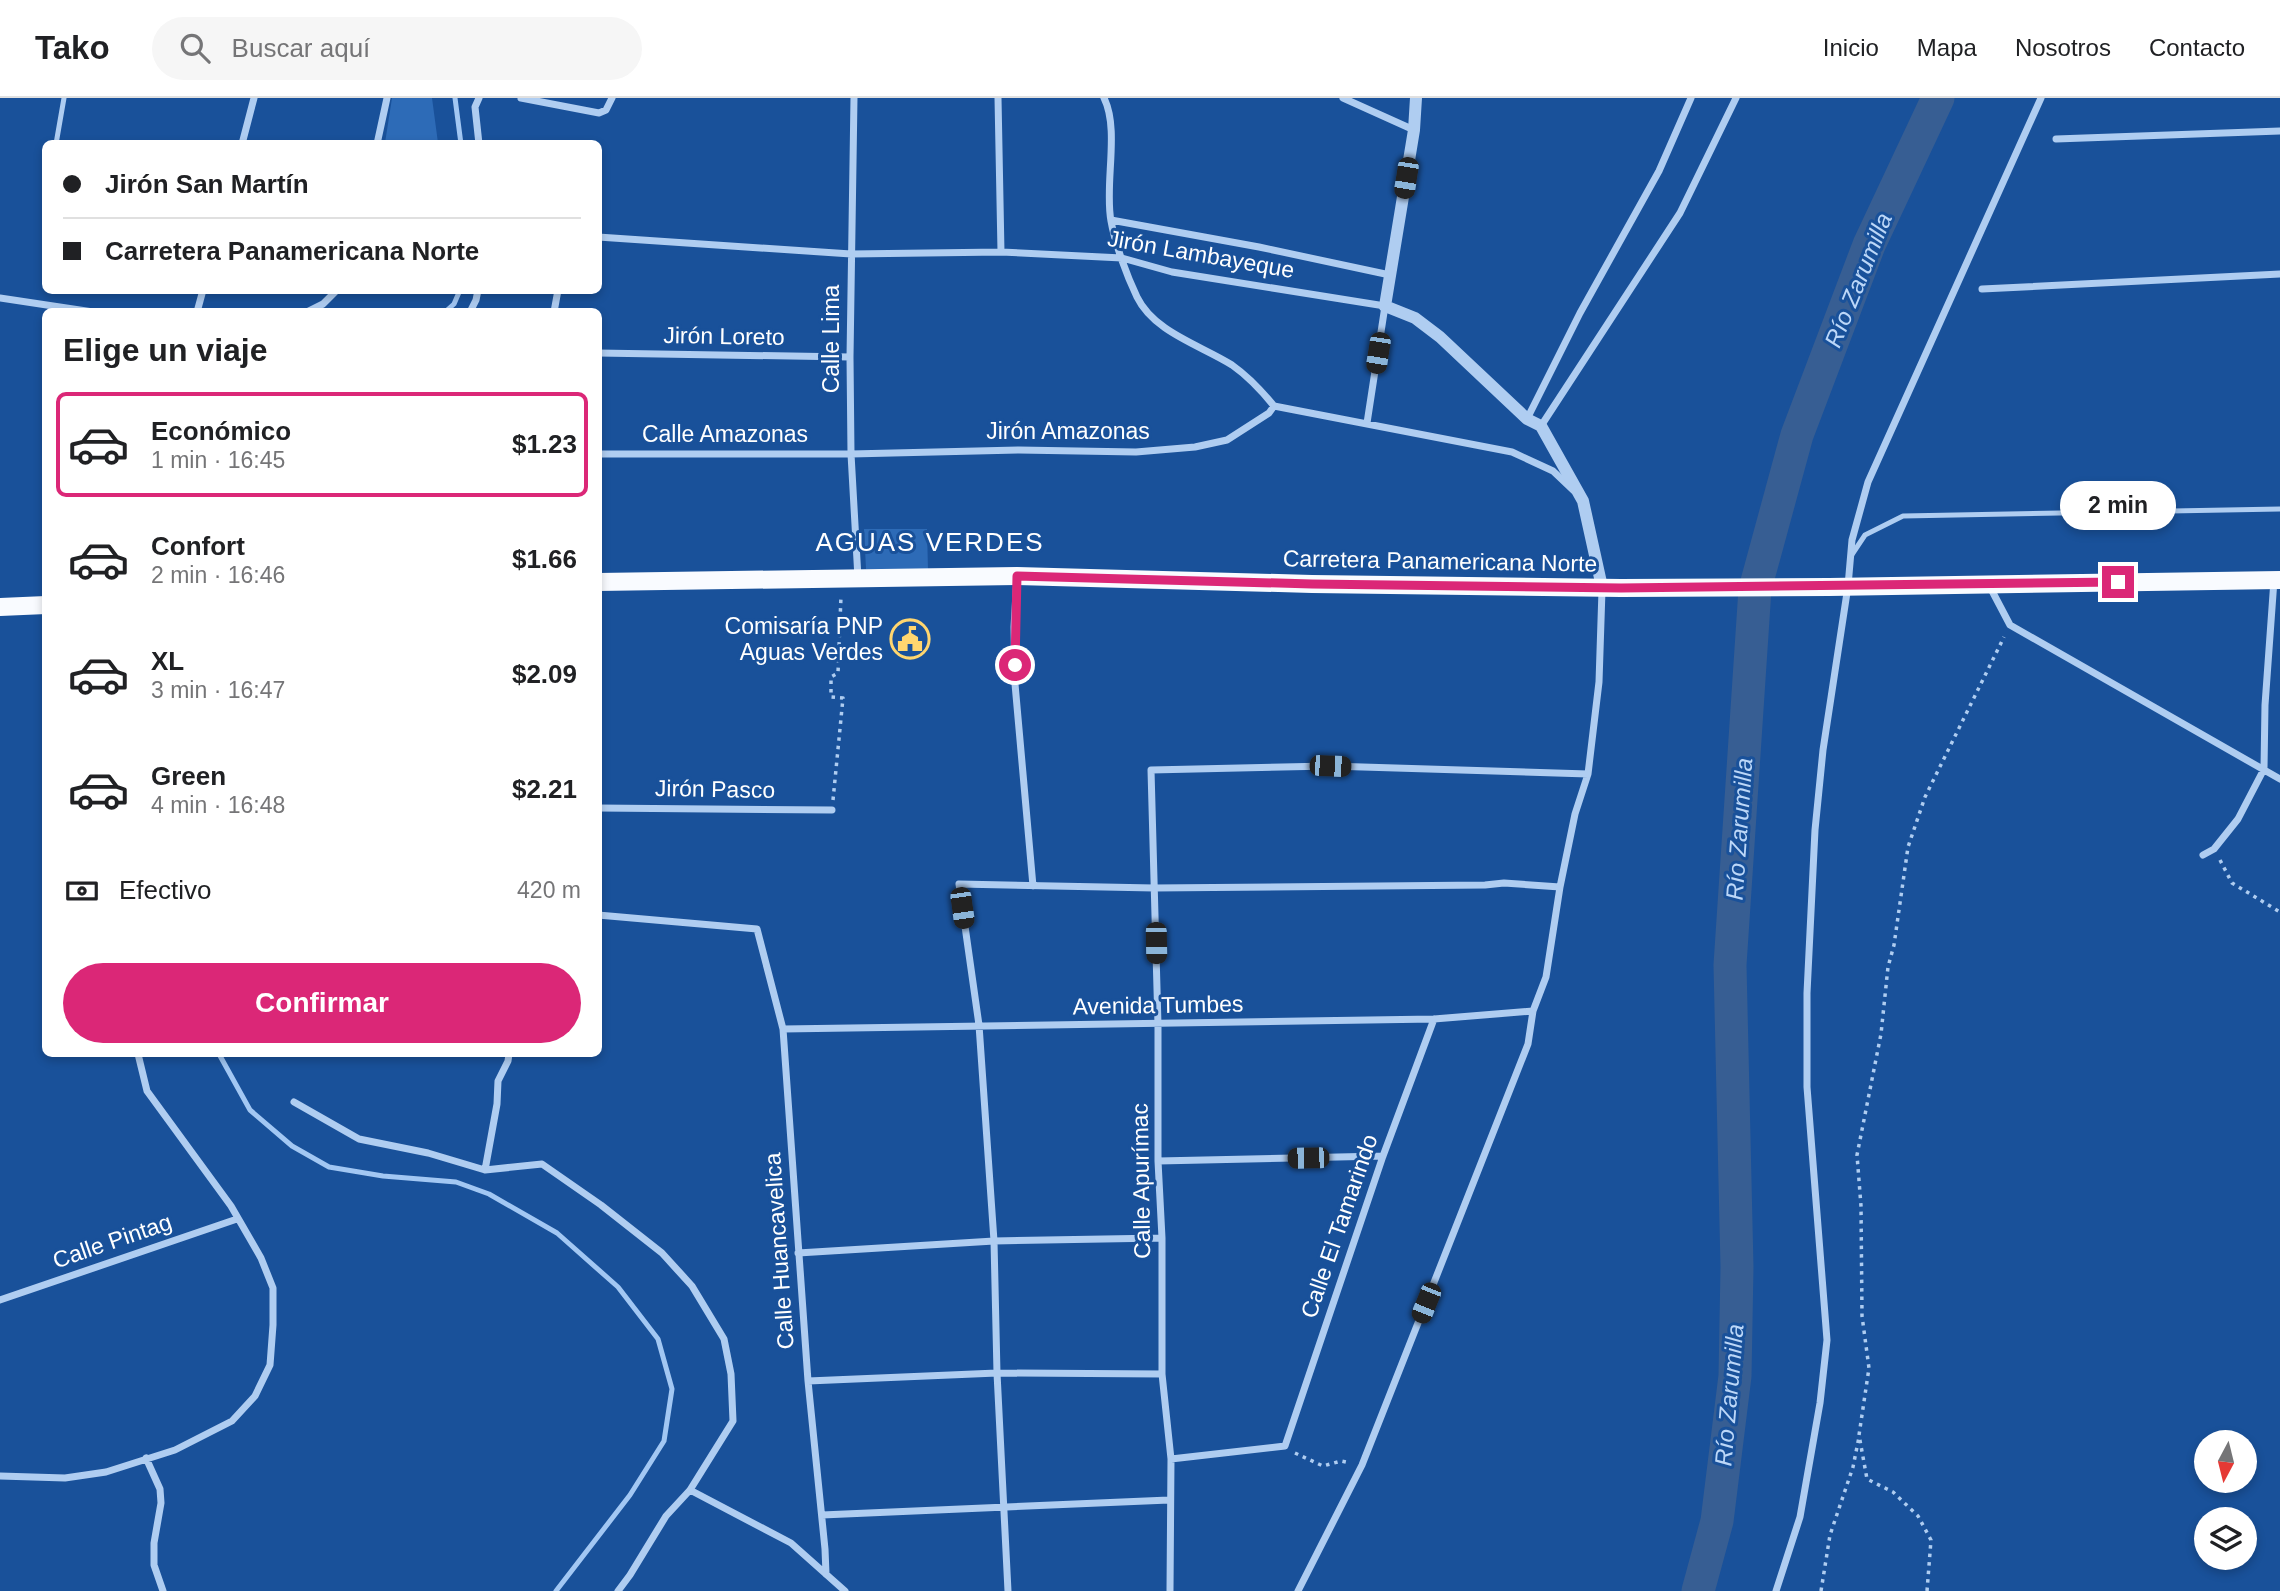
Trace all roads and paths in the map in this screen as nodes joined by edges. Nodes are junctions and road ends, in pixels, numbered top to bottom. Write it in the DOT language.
graph roads {
  1 [pos="64,98"];
  2 [pos="254,98"];
  3 [pos="387,98"];
  4 [pos="479,98"];
  5 [pos="521,98"];
  6 [pos="612,98"];
  7 [pos="854,98"];
  8 [pos="998,98"];
  9 [pos="1104,98"];
  10 [pos="1343,98"];
  11 [pos="1416,98"];
  12 [pos="1691,98"];
  13 [pos="1737,98"];
  14 [pos="2041,98"];
  15 [pos="1414,130"];
  16 [pos="2280,131"];
  17 [pos="2056,139"];
  18 [pos="57,140"];
  19 [pos="243,140"];
  20 [pos="378,140"];
  21 [pos="479,140"];
  22 [pos="1111,220"];
  23 [pos="602,237"];
  24 [pos="1001,252"];
  25 [pos="851,254"];
  26 [pos="1122,258"];
  27 [pos="2280,274"];
  28 [pos="1391,275"];
  29 [pos="1982,289"];
  30 [pos="333,294"];
  31 [pos="0,298"];
  32 [pos="1385,306"];
  33 [pos="66,308"];
  34 [pos="315,308"];
  35 [pos="602,353"];
  36 [pos="850,357"];
  37 [pos="1274,406"];
  38 [pos="1527,419"];
  39 [pos="1367,423"];
  40 [pos="1541,426"];
  41 [pos="602,453"];
  42 [pos="851,454"];
  43 [pos="1583,501"];
  44 [pos="2280,509"];
  45 [pos="1850,558"];
  46 [pos="1017,576"];
  47 [pos="849,579"];
  48 [pos="2277,580"];
  49 [pos="602,582"];
  50 [pos="1988,584"];
  51 [pos="1848,586"];
  52 [pos="1602,587"];
  53 [pos="42,606"];
  54 [pos="0,607"];
  55 [pos="2010,625"];
  56 [pos="2264,769"];
  57 [pos="1588,774"];
  58 [pos="2280,779"];
  59 [pos="602,807"];
  60 [pos="832,810"];
  61 [pos="2214,849"];
  62 [pos="2203,855"];
  63 [pos="1033,886"];
  64 [pos="1560,887"];
  65 [pos="1154,888"];
  66 [pos="2280,912"];
  67 [pos="602,915"];
  68 [pos="1533,1011"];
  69 [pos="1434,1020"];
  70 [pos="979,1025"];
  71 [pos="1158,1025"];
  72 [pos="783,1030"];
  73 [pos="139,1057"];
  74 [pos="509,1057"];
  75 [pos="294,1101"];
  76 [pos="1383,1156"];
  77 [pos="1158,1161"];
  78 [pos="485,1170"];
  79 [pos="237,1219"];
  80 [pos="1163,1238"];
  81 [pos="995,1241"];
  82 [pos="798,1253"];
  83 [pos="0,1300"];
  84 [pos="997,1373"];
  85 [pos="1162,1374"];
  86 [pos="808,1381"];
  87 [pos="1860,1436"];
  88 [pos="1285,1446"];
  89 [pos="146,1458"];
  90 [pos="1171,1459"];
  91 [pos="1362,1465"];
  92 [pos="0,1476"];
  93 [pos="690,1490"];
  94 [pos="1170,1500"];
  95 [pos="1003,1508"];
  96 [pos="822,1515"];
  97 [pos="826,1574"];
  98 [pos="163,1591"];
  99 [pos="618,1591"];
  100 [pos="845,1591"];
  101 [pos="1008,1591"];
  102 [pos="1170,1591"];
  103 [pos="1298,1591"];
  104 [pos="1776,1591"];
  105 [pos="1821,1591"];
  106 [pos="1927,1591"];
  1 -- 18 [label="lane"];
  2 -- 19 [label="street"];
  3 -- 20 [label="street"];
  4 -- 21 [label="street"];
  5 -- 6 [label="street"];
  7 -- 25 [label="street, Calle Lima"];
  8 -- 24 [label="street"];
  9 -- 22 [label="street"];
  10 -- 15 [label="street"];
  11 -- 15 [label="street"];
  12 -- 38 [label="street"];
  13 -- 40 [label="street"];
  14 -- 45 [label="street"];
  15 -- 28 [label="street"];
  16 -- 17 [label="street"];
  22 -- 26 [label="street"];
  22 -- 28 [label="street"];
  23 -- 25 [label="street, Jirón Lambayeque"];
  24 -- 25 [label="street, Jirón Lambayeque"];
  24 -- 26 [label="street, Jirón Lambayeque"];
  25 -- 36 [label="street, Calle Lima"];
  26 -- 32 [label="street, Jirón Lambayeque"];
  26 -- 37 [label="street"];
  27 -- 29 [label="street"];
  28 -- 32 [label="street"];
  30 -- 34 [label="street"];
  31 -- 33 [label="street"];
  32 -- 38 [label="street, Jirón Lambayeque"];
  32 -- 39 [label="street"];
  35 -- 36 [label="street, Jirón Loreto"];
  36 -- 42 [label="street, Calle Lima"];
  37 -- 39 [label="street"];
  37 -- 42 [label="street, Jirón Amazonas"];
  38 -- 40 [label="street, Jirón Lambayeque"];
  39 -- 43 [label="street"];
  40 -- 43 [label="street"];
  41 -- 42 [label="street, Calle Amazonas"];
  42 -- 47 [label="street, Calle Lima"];
  43 -- 52 [label="street"];
  44 -- 45 [label="lane"];
  45 -- 51 [label="street"];
  46 -- 47 [label="main road, Carretera Panamericana Norte"];
  46 -- 52 [label="main road, Carretera Panamericana Norte"];
  46 -- 63 [label="street"];
  47 -- 49 [label="main road, Carretera Panamericana Norte"];
  47 -- 60 [label="path"];
  48 -- 50 [label="main road, Carretera Panamericana Norte"];
  48 -- 56 [label="street"];
  50 -- 51 [label="main road, Carretera Panamericana Norte"];
  50 -- 55 [label="street"];
  51 -- 52 [label="main road, Carretera Panamericana Norte"];
  51 -- 104 [label="street"];
  52 -- 57 [label="street"];
  53 -- 54 [label="main road"];
  55 -- 56 [label="street"];
  55 -- 87 [label="path"];
  56 -- 58 [label="street"];
  56 -- 61 [label="street"];
  57 -- 64 [label="street"];
  57 -- 65 [label="street, Calle Apurímac"];
  59 -- 60 [label="street, Jirón Pasco"];
  61 -- 62 [label="street"];
  61 -- 66 [label="path"];
  63 -- 65 [label="street"];
  63 -- 70 [label="street"];
  64 -- 65 [label="street"];
  64 -- 68 [label="street"];
  65 -- 71 [label="street, Calle Apurímac"];
  67 -- 72 [label="street, Calle Huancavelica"];
  68 -- 69 [label="street, Avenida Tumbes"];
  68 -- 91 [label="street"];
  69 -- 71 [label="street, Avenida Tumbes"];
  69 -- 76 [label="street, Calle El Tamarindo"];
  70 -- 71 [label="street, Avenida Tumbes"];
  70 -- 72 [label="street, Avenida Tumbes"];
  70 -- 81 [label="street"];
  71 -- 77 [label="street, Calle Apurímac"];
  72 -- 82 [label="street, Calle Huancavelica"];
  73 -- 79 [label="street"];
  74 -- 78 [label="street"];
  75 -- 78 [label="street"];
  76 -- 77 [label="street"];
  76 -- 88 [label="street, Calle El Tamarindo"];
  77 -- 80 [label="street, Calle Apurímac"];
  78 -- 93 [label="street"];
  79 -- 83 [label="street, Calle Pintag"];
  79 -- 89 [label="street"];
  80 -- 81 [label="street"];
  80 -- 85 [label="street, Calle Apurímac"];
  81 -- 82 [label="street"];
  81 -- 84 [label="street"];
  82 -- 86 [label="street, Calle Huancavelica"];
  84 -- 85 [label="street"];
  84 -- 86 [label="street"];
  84 -- 95 [label="street"];
  85 -- 90 [label="street, Calle Apurímac"];
  86 -- 96 [label="street, Calle Huancavelica"];
  87 -- 105 [label="path"];
  87 -- 106 [label="path"];
  88 -- 90 [label="street"];
  88 -- 91 [label="path"];
  89 -- 92 [label="street"];
  89 -- 98 [label="street"];
  90 -- 94 [label="street, Calle Apurímac"];
  91 -- 103 [label="street"];
  93 -- 97 [label="street"];
  93 -- 99 [label="street"];
  94 -- 95 [label="street"];
  94 -- 102 [label="street, Calle Apurímac"];
  95 -- 96 [label="street"];
  95 -- 101 [label="street"];
  96 -- 97 [label="street, Calle Huancavelica"];
  97 -- 100 [label="street"];
}
